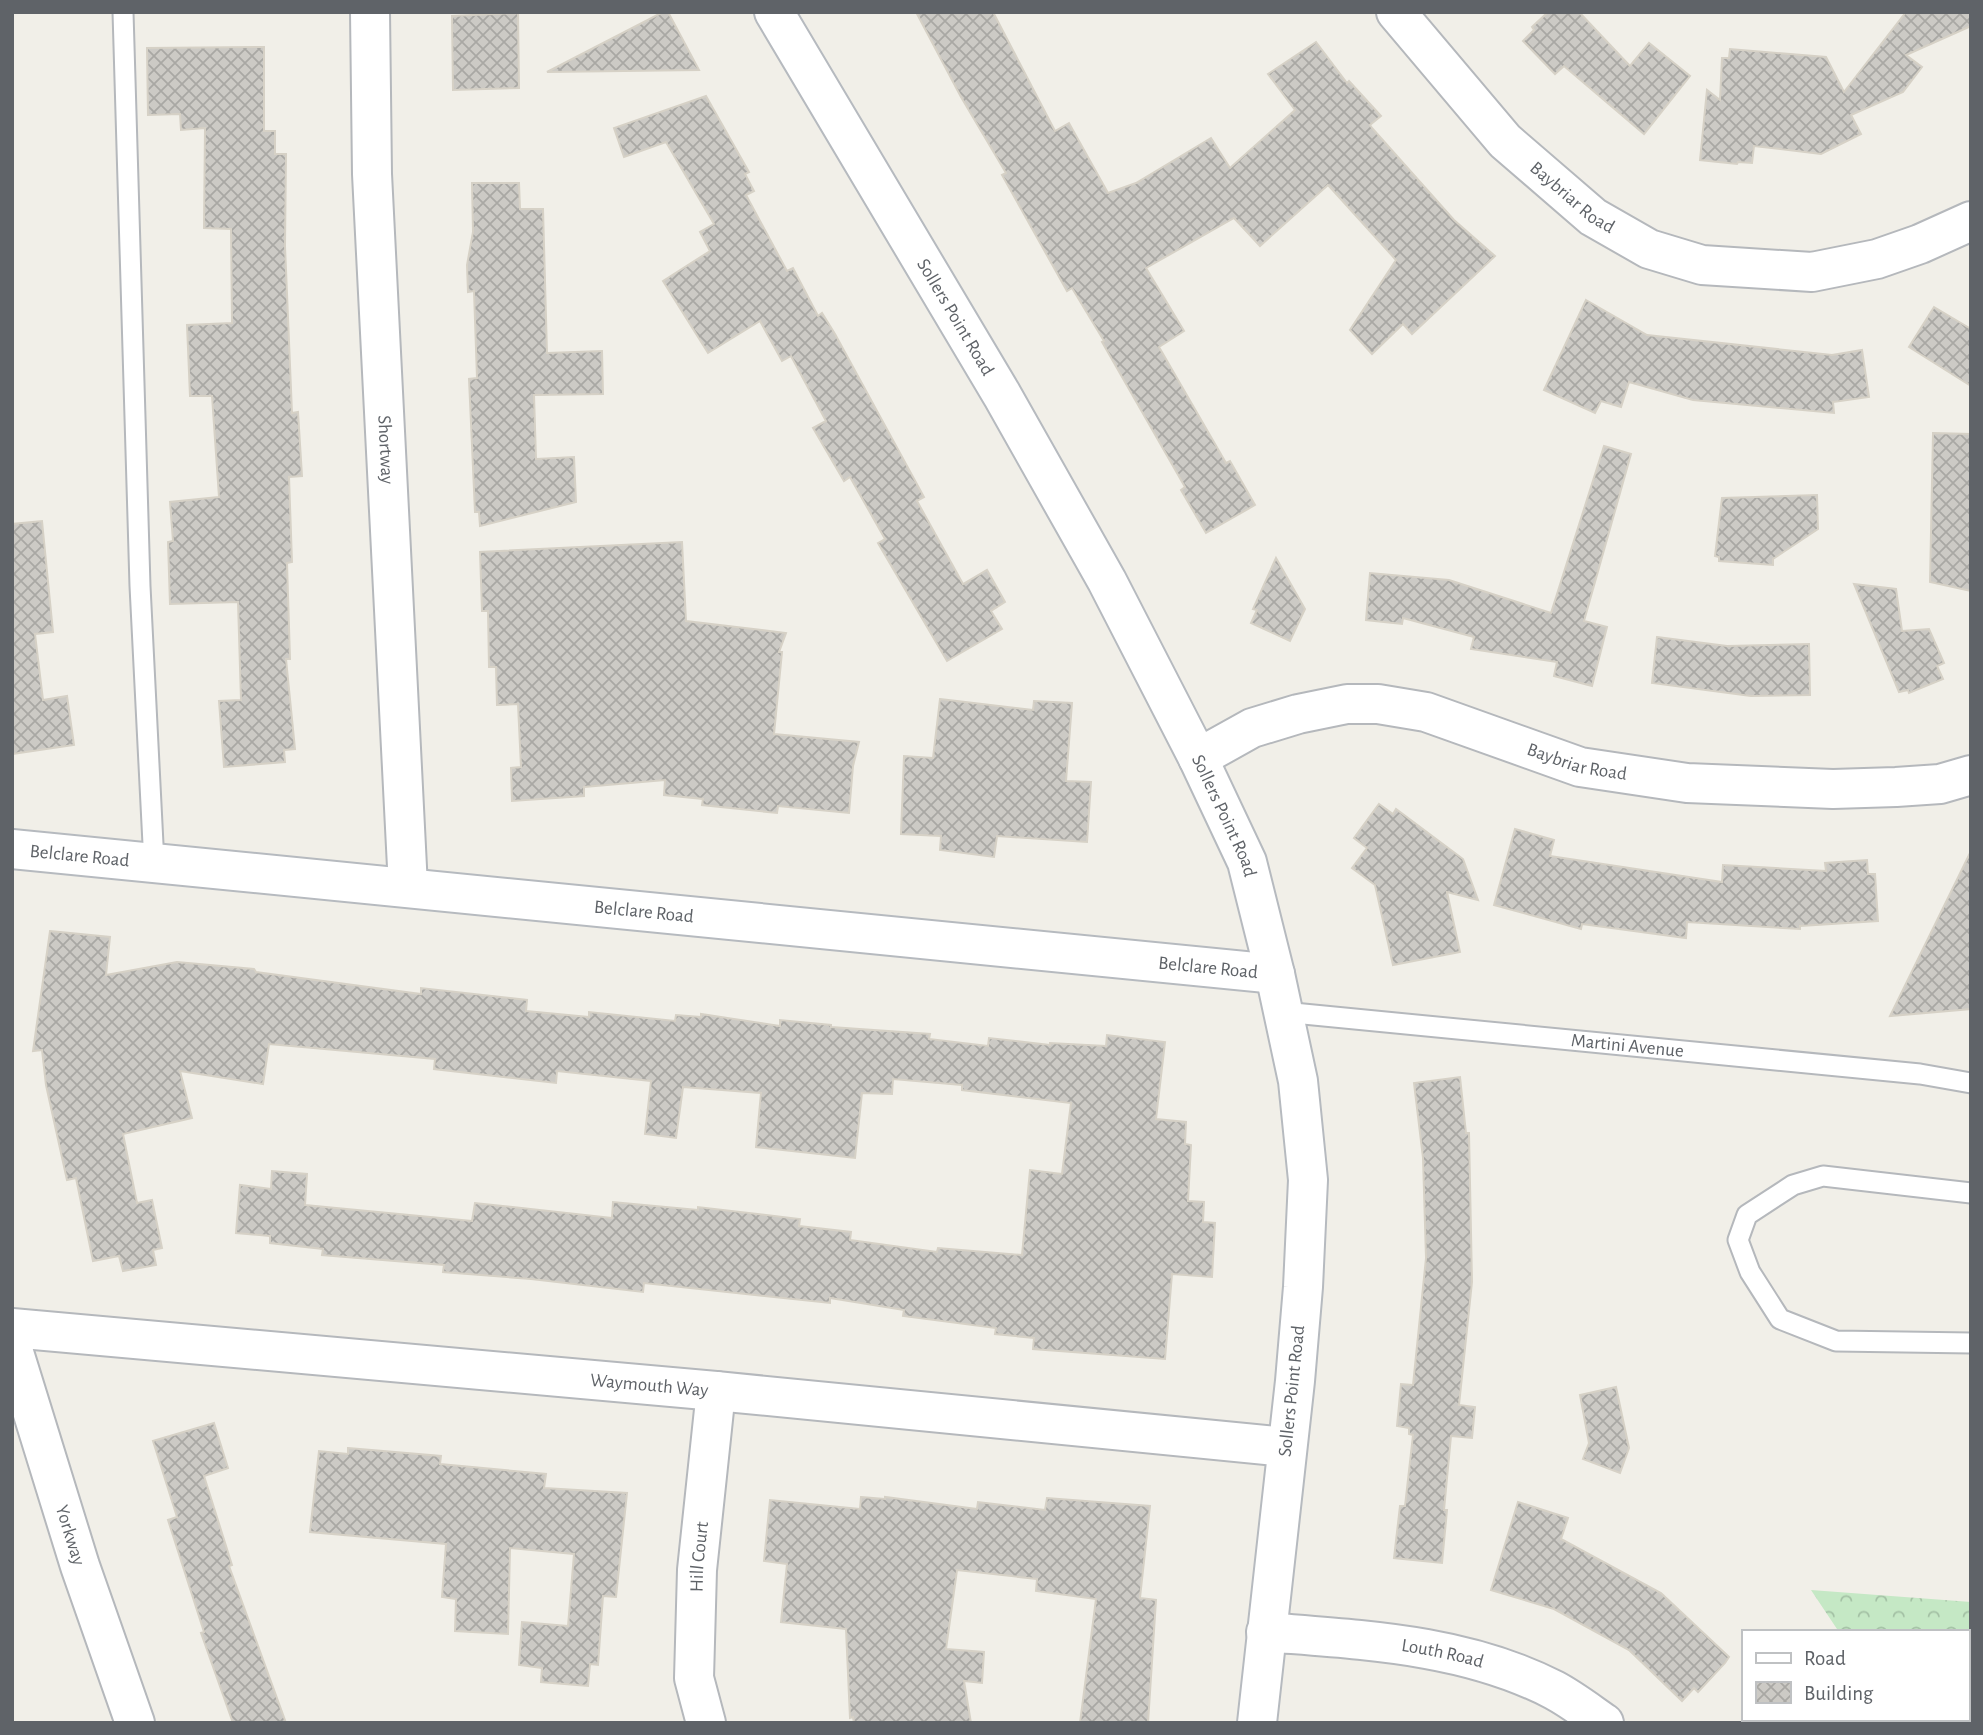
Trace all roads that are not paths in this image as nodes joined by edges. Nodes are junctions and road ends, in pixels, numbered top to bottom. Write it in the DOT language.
graph roads {
  1 [pos="123,12"];
  2 [pos="370,12"];
  3 [pos="774,12"];
  4 [pos="1396,12"];
  5 [pos="1970,221"];
  6 [pos="1198,758"];
  7 [pos="1971,775"];
  8 [pos="12,849"];
  9 [pos="154,864"];
  10 [pos="408,887"];
  11 [pos="1275,974"];
  12 [pos="1283,1012"];
  13 [pos="1971,1083"];
  14 [pos="1971,1193"];
  15 [pos="12,1328"];
  16 [pos="1971,1343"];
  17 [pos="12,1346"];
  18 [pos="716,1391"];
  19 [pos="1286,1447"];
  20 [pos="1266,1632"];
  21 [pos="135,1723"];
  22 [pos="706,1723"];
  23 [pos="1257,1723"];
  24 [pos="1604,1723"];
  1 -- 9 [label="lane"];
  2 -- 10 [label="street, Shortway"];
  3 -- 6 [label="street, Sollers Point Road"];
  4 -- 5 [label="street, Baybriar Road"];
  6 -- 7 [label="street, Baybriar Road"];
  6 -- 11 [label="street, Sollers Point Road"];
  8 -- 9 [label="street, Belclare Road"];
  9 -- 10 [label="street, Belclare Road"];
  10 -- 11 [label="street, Belclare Road"];
  11 -- 12 [label="street, Sollers Point Road"];
  12 -- 13 [label="lane, Martini Avenue"];
  12 -- 19 [label="street, Sollers Point Road"];
  14 -- 16 [label="lane"];
  15 -- 18 [label="street, Waymouth Way"];
  17 -- 21 [label="street, Yorkway"];
  18 -- 19 [label="street, Waymouth Way"];
  18 -- 22 [label="street, Hill Court"];
  19 -- 20 [label="street, Sollers Point Road"];
  20 -- 23 [label="street, Sollers Point Road"];
  20 -- 24 [label="street, Louth Road"];
}
